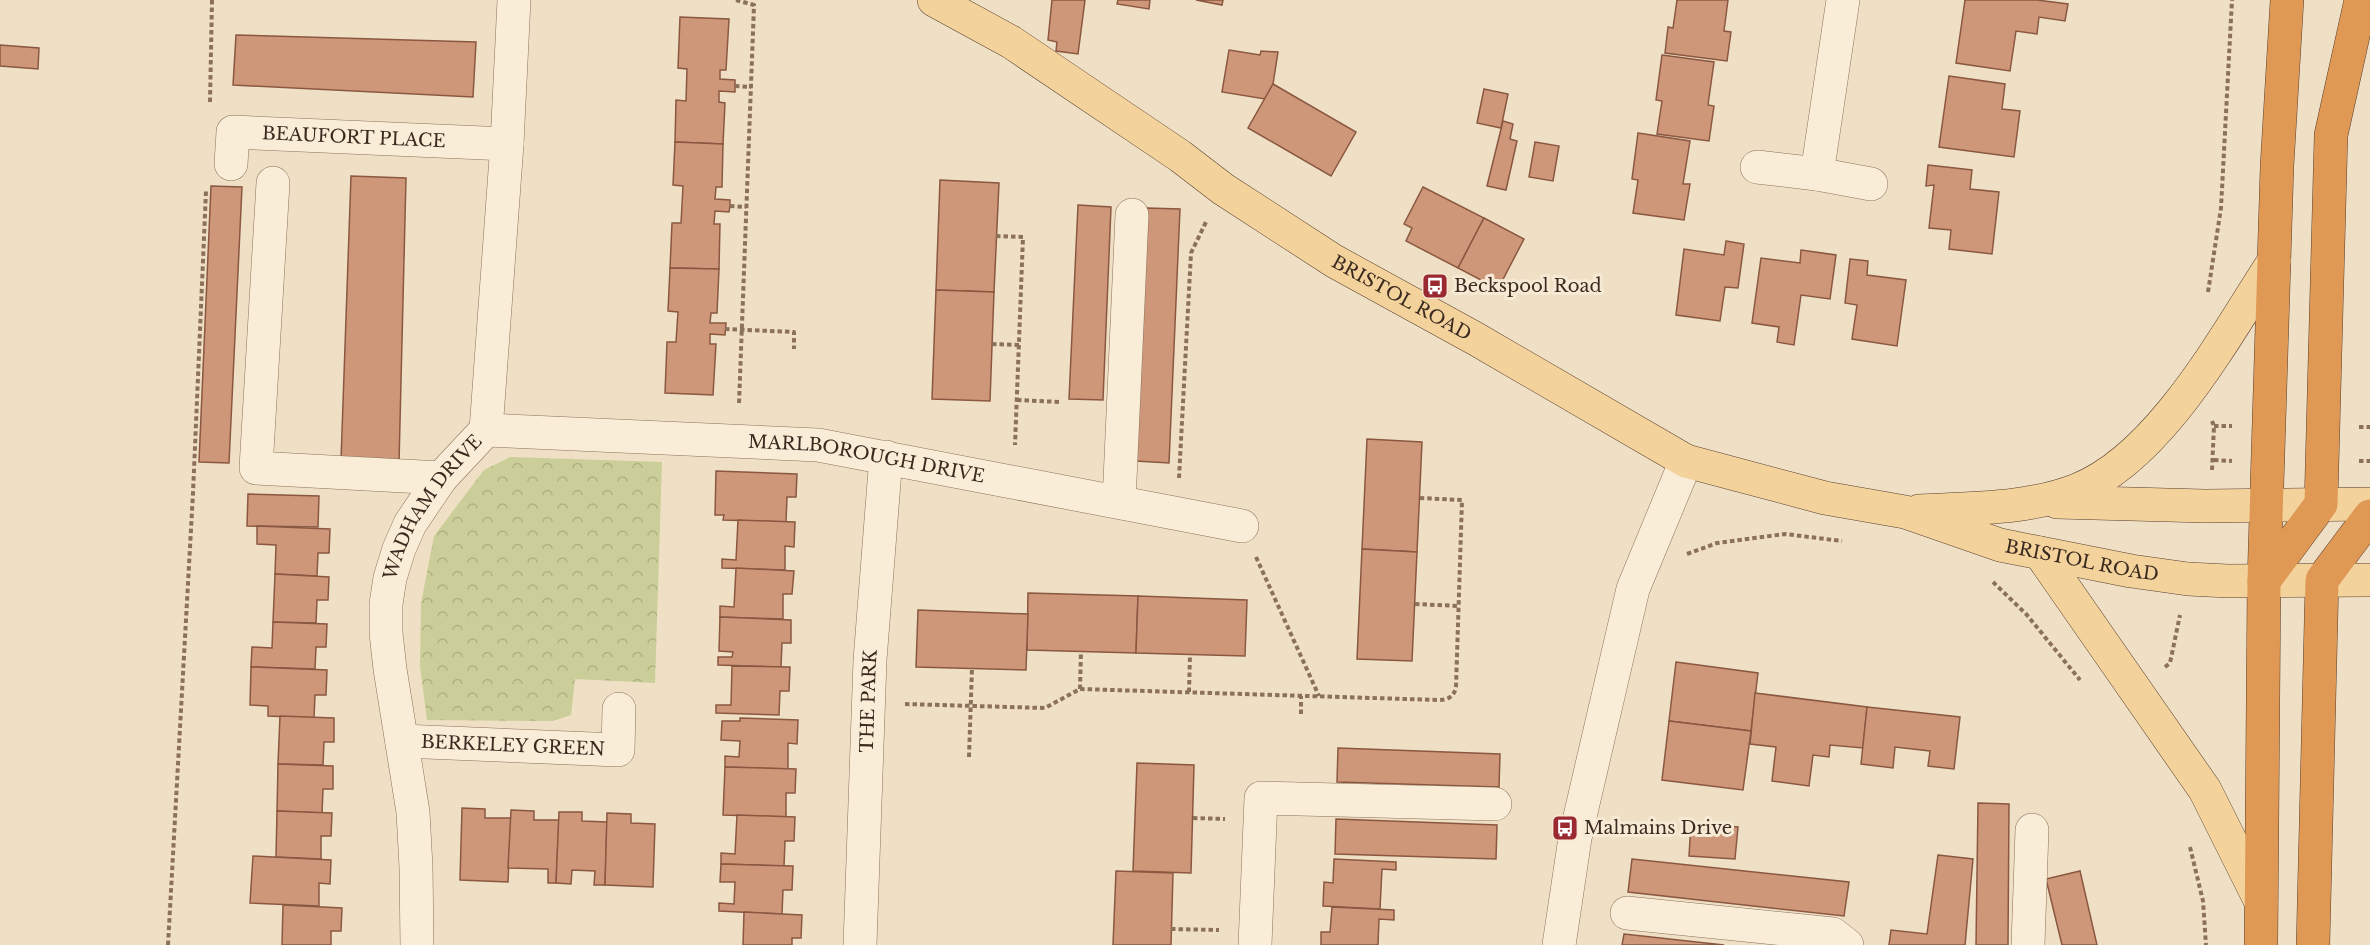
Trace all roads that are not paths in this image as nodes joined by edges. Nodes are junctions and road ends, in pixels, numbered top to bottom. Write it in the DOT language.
graph roads {
  1 [pos="514,0"];
  2 [pos="934,0"];
  3 [pos="1843,0"];
  4 [pos="2287,0"];
  5 [pos="2361,0"];
  6 [pos="507,144"];
  7 [pos="231,164"];
  8 [pos="1757,167"];
  9 [pos="1817,174"];
  10 [pos="273,183"];
  11 [pos="1871,184"];
  12 [pos="1132,215"];
  13 [pos="2274,261"];
  14 [pos="486,430"];
  15 [pos="886,457"];
  16 [pos="1686,461"];
  17 [pos="441,478"];
  18 [pos="2034,501"];
  19 [pos="1119,502"];
  20 [pos="2321,504"];
  21 [pos="2370,504"];
  22 [pos="2266,505"];
  23 [pos="1905,512"];
  24 [pos="2370,516"];
  25 [pos="1242,526"];
  26 [pos="2040,553"];
  27 [pos="2322,580"];
  28 [pos="2370,580"];
  29 [pos="2264,581"];
  30 [pos="619,709"];
  31 [pos="402,741"];
  32 [pos="1495,804"];
  33 [pos="2032,830"];
  34 [pos="2261,902"];
  35 [pos="1627,913"];
  36 [pos="1256,938"];
  37 [pos="417,945"];
  38 [pos="860,945"];
  39 [pos="1559,945"];
  40 [pos="1847,945"];
  41 [pos="2028,945"];
  42 [pos="2261,945"];
  43 [pos="2313,945"];
  1 -- 6 [label="street, WADHAM DRIVE"];
  2 -- 16 [label="main road, BRISTOL ROAD"];
  3 -- 9 [label="street"];
  4 -- 13 [label="highway"];
  5 -- 20 [label="highway"];
  6 -- 7 [label="street, BEAUFORT PLACE"];
  6 -- 14 [label="street, WADHAM DRIVE"];
  8 -- 9 [label="street"];
  9 -- 11 [label="street"];
  10 -- 17 [label="street"];
  12 -- 19 [label="street"];
  13 -- 18 [label="main road"];
  13 -- 22 [label="highway"];
  14 -- 15 [label="street, MARLBOROUGH DRIVE"];
  14 -- 17 [label="street, WADHAM DRIVE"];
  15 -- 19 [label="street, MARLBOROUGH DRIVE"];
  15 -- 38 [label="street, THE PARK"];
  16 -- 23 [label="main road, BRISTOL ROAD"];
  16 -- 39 [label="street"];
  17 -- 31 [label="street, WADHAM DRIVE"];
  18 -- 22 [label="main road"];
  18 -- 23 [label="main road, BRISTOL ROAD"];
  19 -- 25 [label="street, MARLBOROUGH DRIVE"];
  20 -- 21 [label="main road"];
  20 -- 22 [label="main road"];
  20 -- 29 [label="highway"];
  22 -- 29 [label="highway"];
  23 -- 26 [label="main road, BRISTOL ROAD"];
  24 -- 27 [label="highway"];
  26 -- 29 [label="main road, BRISTOL ROAD"];
  26 -- 34 [label="main road"];
  27 -- 28 [label="main road, BRISTOL ROAD"];
  27 -- 29 [label="main road, BRISTOL ROAD"];
  27 -- 43 [label="highway"];
  29 -- 34 [label="highway"];
  30 -- 31 [label="street, BERKELEY GREEN"];
  31 -- 37 [label="street, WADHAM DRIVE"];
  32 -- 36 [label="street"];
  33 -- 41 [label="street"];
  34 -- 42 [label="highway"];
  35 -- 40 [label="street"];
}
